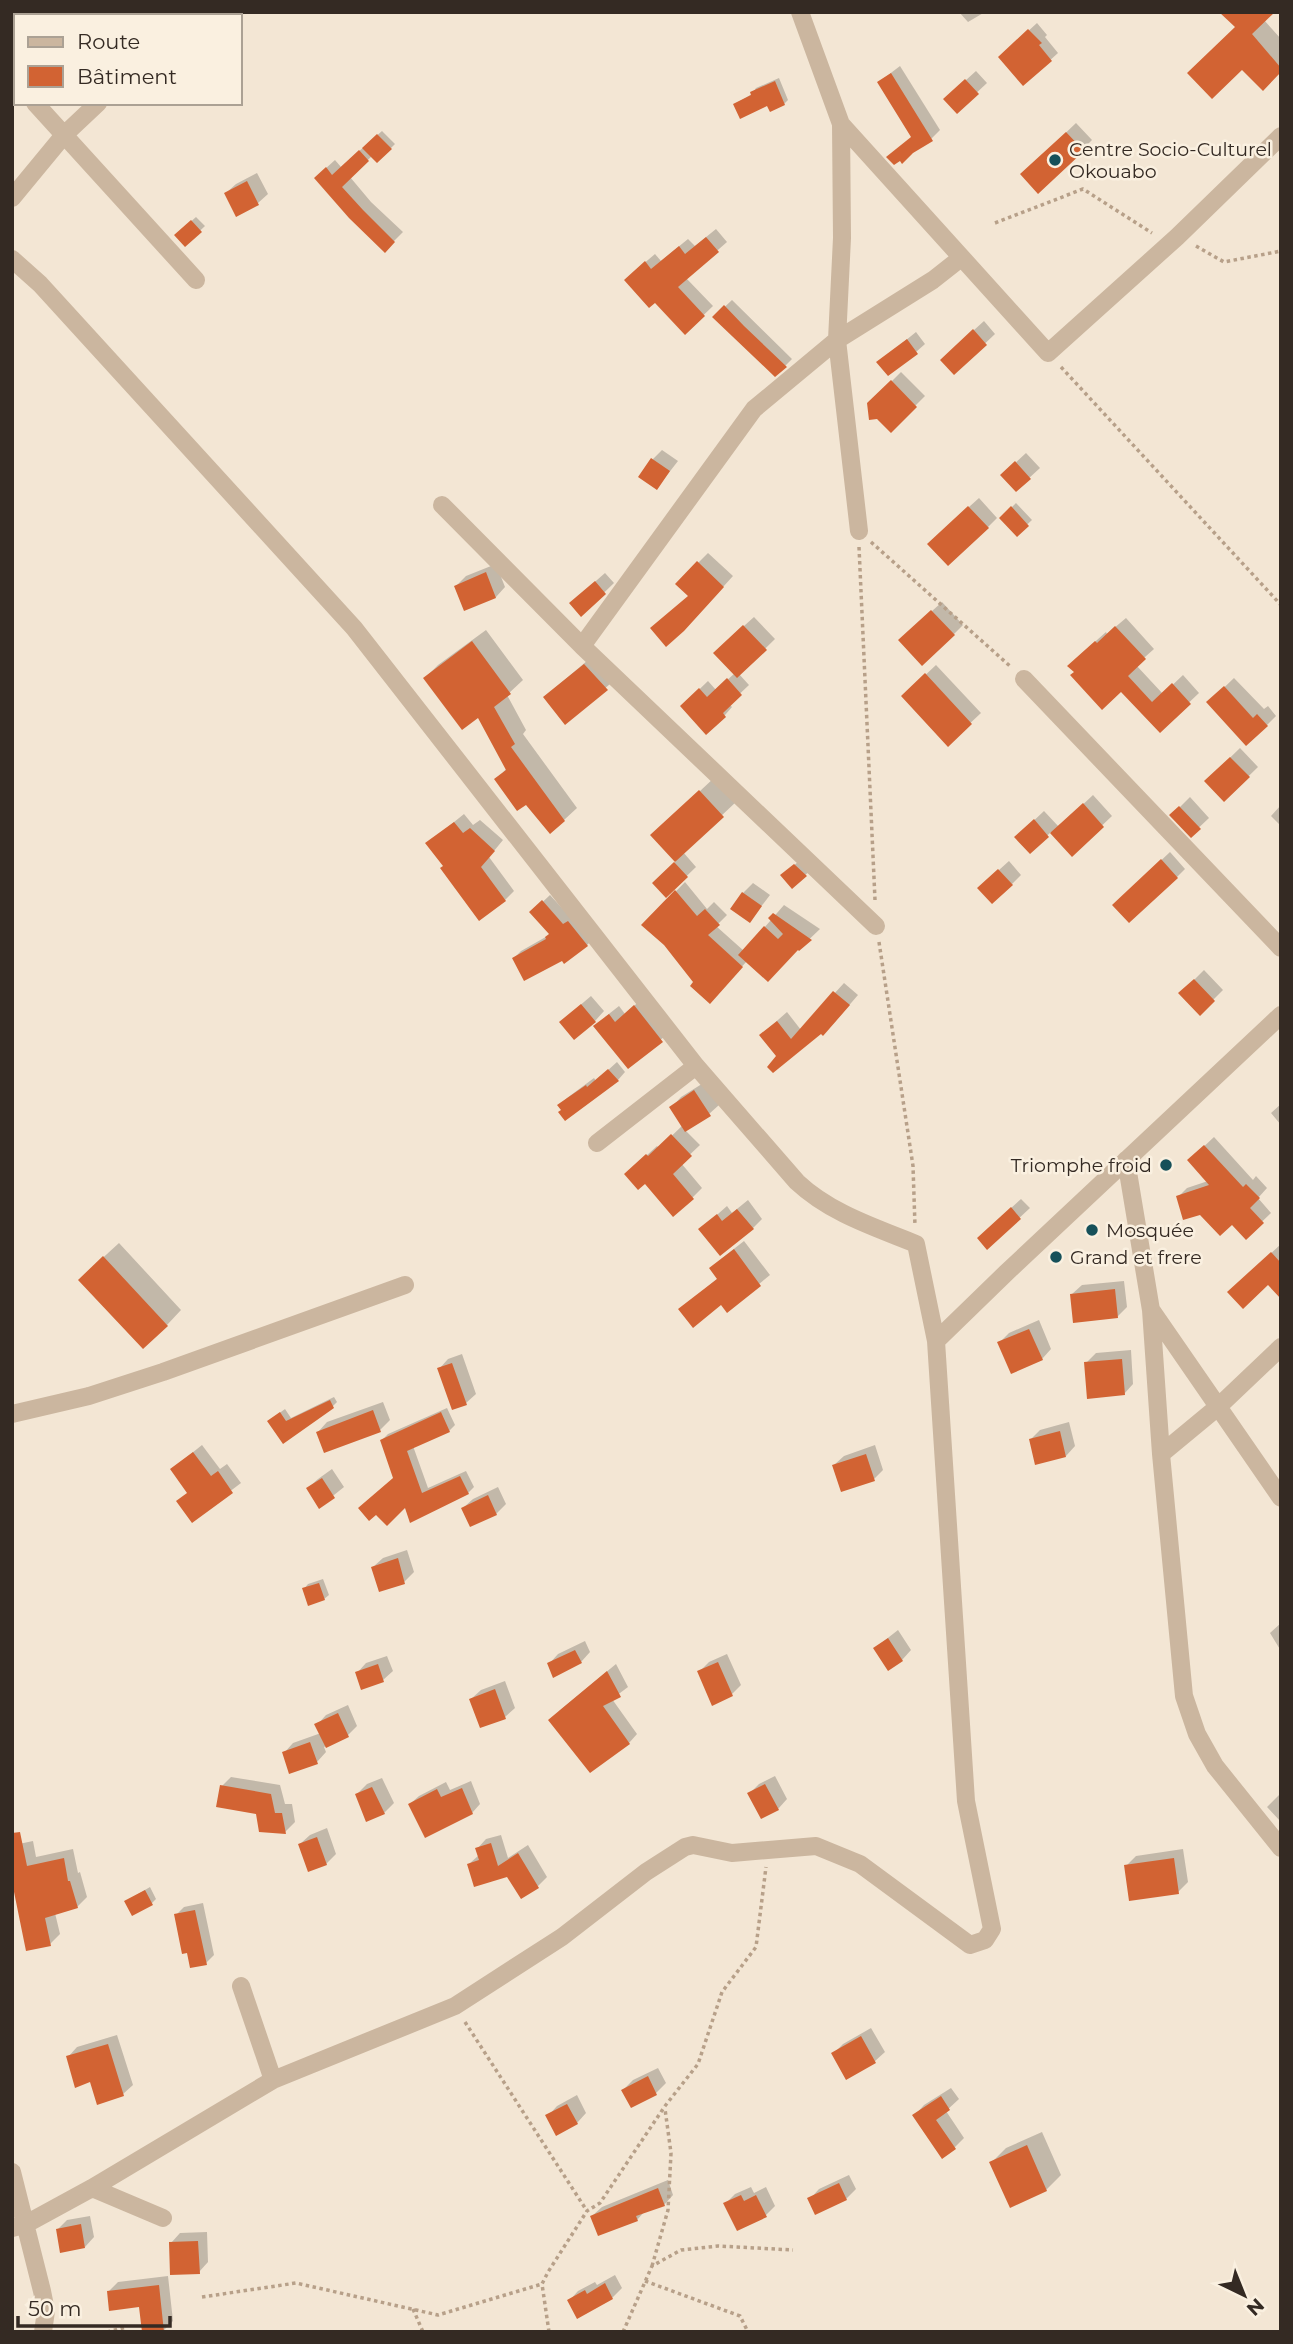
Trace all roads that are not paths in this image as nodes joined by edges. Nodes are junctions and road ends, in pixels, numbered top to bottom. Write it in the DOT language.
graph roads {
  1 [pos="800,12"];
  2 [pos="37,105"];
  3 [pos="96,105"];
  4 [pos="841,124"];
  5 [pos="64,135"];
  6 [pos="1281,136"];
  7 [pos="12,198"];
  8 [pos="961,258"];
  9 [pos="12,259"];
  10 [pos="196,280"];
  11 [pos="837,340"];
  12 [pos="442,505"];
  13 [pos="859,531"];
  14 [pos="582,646"];
  15 [pos="1024,679"];
  16 [pos="876,926"];
  17 [pos="1281,948"];
  18 [pos="1281,1015"];
  19 [pos="696,1066"];
  20 [pos="597,1143"];
  21 [pos="1126,1160"];
  22 [pos="405,1285"];
  23 [pos="1151,1310"];
  24 [pos="936,1341"];
  25 [pos="1281,1347"];
  26 [pos="1219,1406"];
  27 [pos="12,1414"];
  28 [pos="1161,1454"];
  29 [pos="1281,1498"];
  30 [pos="1281,1848"];
  31 [pos="241,1986"];
  32 [pos="273,2080"];
  33 [pos="12,2172"];
  34 [pos="92,2188"];
  35 [pos="163,2218"];
  36 [pos="19,2226"];
  37 [pos="43,2332"];
  1 -- 4 [label="street"];
  2 -- 5 [label="street"];
  3 -- 5 [label="street"];
  4 -- 8 [label="street"];
  4 -- 11 [label="street"];
  5 -- 7 [label="street"];
  5 -- 10 [label="street"];
  6 -- 8 [label="street"];
  8 -- 11 [label="street"];
  9 -- 19 [label="street"];
  11 -- 13 [label="street"];
  11 -- 14 [label="street"];
  12 -- 14 [label="street"];
  14 -- 16 [label="street"];
  15 -- 17 [label="street"];
  18 -- 21 [label="street"];
  19 -- 20 [label="street"];
  19 -- 24 [label="street"];
  21 -- 23 [label="street"];
  21 -- 24 [label="street"];
  22 -- 27 [label="street"];
  23 -- 26 [label="street"];
  23 -- 28 [label="street"];
  24 -- 32 [label="street"];
  25 -- 26 [label="street"];
  26 -- 28 [label="street"];
  26 -- 29 [label="street"];
  28 -- 30 [label="street"];
  31 -- 32 [label="street"];
  32 -- 34 [label="street"];
  33 -- 36 [label="street"];
  34 -- 35 [label="street"];
  34 -- 36 [label="street"];
  36 -- 37 [label="street"];
}
